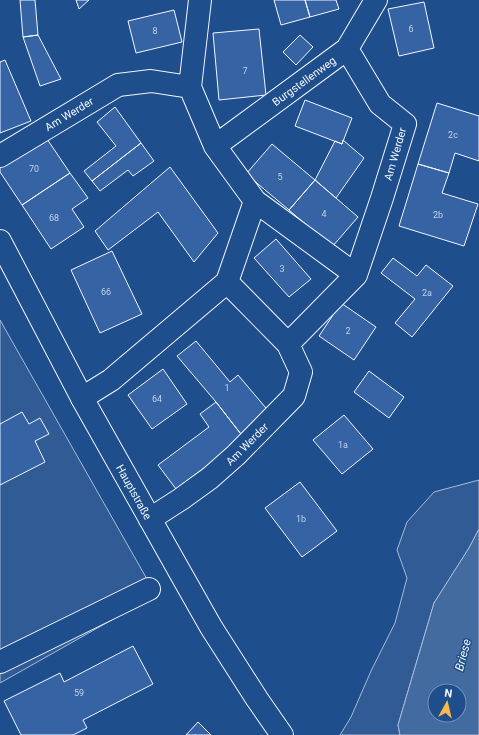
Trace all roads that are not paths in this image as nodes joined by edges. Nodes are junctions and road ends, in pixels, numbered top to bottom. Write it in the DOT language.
graph roads {
  1 [pos="200,0"];
  2 [pos="376,0"];
  3 [pos="347,50"];
  4 [pos="190,87"];
  5 [pos="215,146"];
  6 [pos="0,156"];
  7 [pos="255,201"];
  8 [pos="0,242"];
  9 [pos="356,275"];
  10 [pos="227,282"];
  11 [pos="288,344"];
  12 [pos="82,398"];
  13 [pos="150,519"];
  14 [pos="149,589"];
  15 [pos="0,662"];
  16 [pos="282,735"];
  1 -- 4 [label="street"];
  2 -- 3 [label="street, Burgstellenweg"];
  3 -- 5 [label="street, Burgstellenweg"];
  3 -- 9 [label="street, Am Werder"];
  4 -- 5 [label="street"];
  4 -- 6 [label="street, Am Werder"];
  5 -- 7 [label="street"];
  7 -- 9 [label="street"];
  7 -- 10 [label="street"];
  8 -- 12 [label="street, Hauptstraße"];
  9 -- 11 [label="street, Am Werder"];
  10 -- 11 [label="street, Am Werder"];
  10 -- 12 [label="street"];
  11 -- 13 [label="street, Am Werder"];
  12 -- 13 [label="street, Hauptstraße"];
  13 -- 16 [label="street, Hauptstraße"];
  14 -- 15 [label="street"];
}
